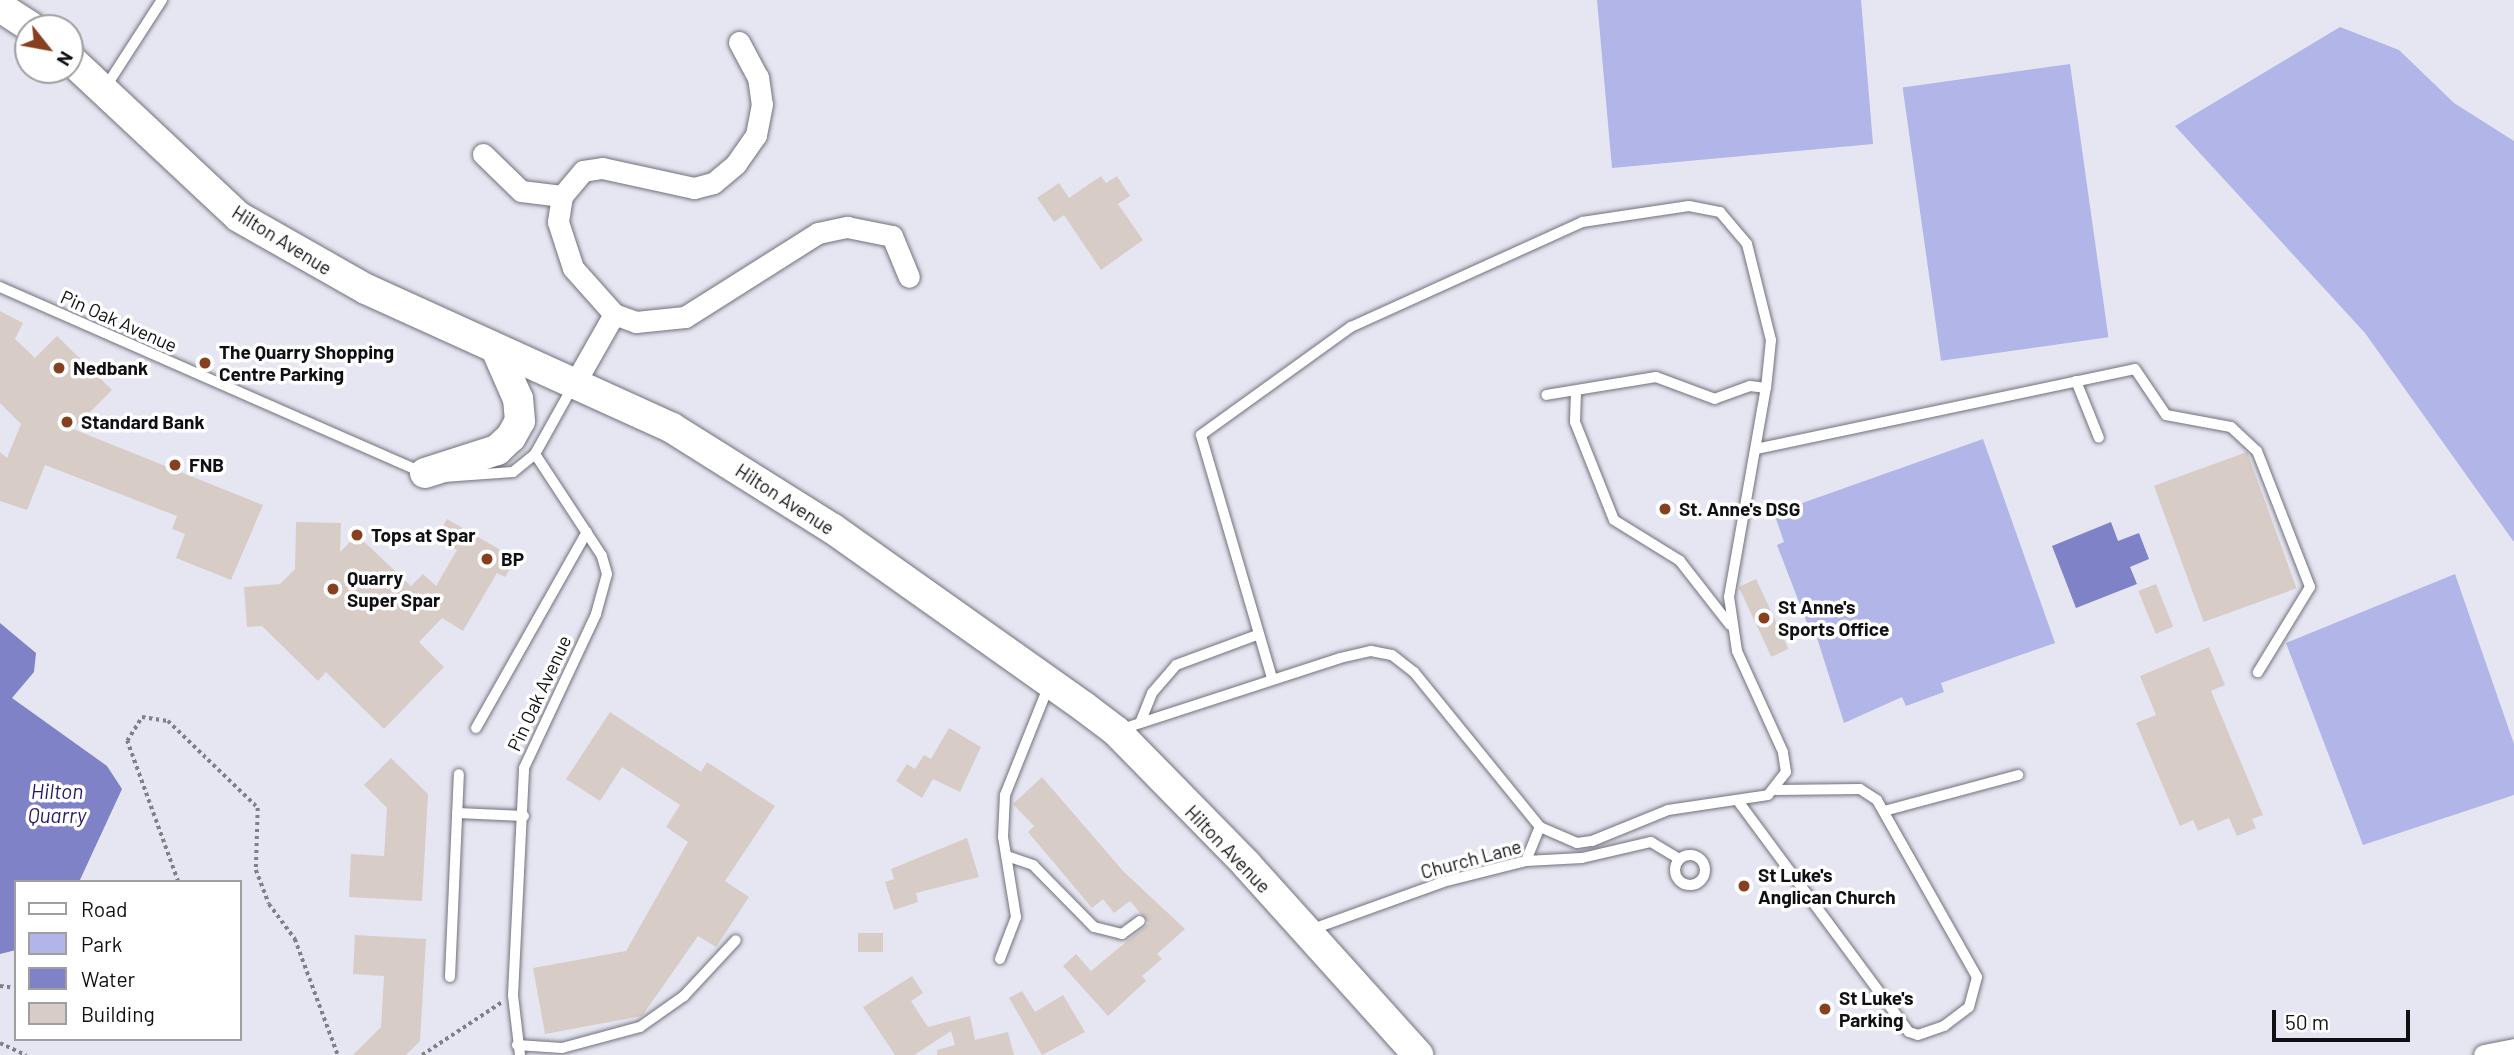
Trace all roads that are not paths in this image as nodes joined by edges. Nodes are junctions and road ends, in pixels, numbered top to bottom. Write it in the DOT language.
graph roads {
  1 [pos="162,0"];
  2 [pos="739,43"];
  3 [pos="84,71"];
  4 [pos="104,89"];
  5 [pos="483,155"];
  6 [pos="562,196"];
  7 [pos="909,277"];
  8 [pos="0,287"];
  9 [pos="614,314"];
  10 [pos="496,349"];
  11 [pos="576,381"];
  12 [pos="2076,381"];
  13 [pos="1766,388"];
  14 [pos="1576,392"];
  15 [pos="1546,395"];
  16 [pos="2099,438"];
  17 [pos="1756,449"];
  18 [pos="535,454"];
  19 [pos="425,473"];
  20 [pos="587,532"];
  21 [pos="1730,625"];
  22 [pos="1257,635"];
  23 [pos="2258,672"];
  24 [pos="1272,678"];
  25 [pos="1050,683"];
  26 [pos="1128,727"];
  27 [pos="476,728"];
  28 [pos="459,775"];
  29 [pos="2018,775"];
  30 [pos="1776,790"];
  31 [pos="1738,801"];
  32 [pos="1884,811"];
  33 [pos="457,813"];
  34 [pos="524,816"];
  35 [pos="1540,827"];
  36 [pos="1007,856"];
  37 [pos="1679,859"];
  38 [pos="1526,861"];
  39 [pos="1140,921"];
  40 [pos="1304,932"];
  41 [pos="736,940"];
  42 [pos="1000,959"];
  43 [pos="450,977"];
  44 [pos="2514,1049"];
  45 [pos="518,1050"];
  46 [pos="1418,1055"];
  47 [pos="2484,1055"];
  1 -- 4 [label="lane"];
  2 -- 6 [label="street"];
  3 -- 4 [label="street, Hilton Avenue"];
  4 -- 10 [label="street, Hilton Avenue"];
  5 -- 6 [label="street"];
  6 -- 9 [label="street"];
  7 -- 9 [label="street"];
  8 -- 19 [label="lane, Pin Oak Avenue"];
  9 -- 11 [label="street"];
  10 -- 11 [label="street, Hilton Avenue"];
  10 -- 19 [label="street"];
  11 -- 18 [label="lane, Pin Oak Avenue"];
  11 -- 25 [label="street, Hilton Avenue"];
  12 -- 16 [label="lane"];
  12 -- 17 [label="lane"];
  12 -- 23 [label="lane"];
  13 -- 14 [label="lane"];
  13 -- 17 [label="lane"];
  13 -- 22 [label="lane"];
  14 -- 15 [label="lane"];
  14 -- 21 [label="lane"];
  17 -- 21 [label="lane"];
  18 -- 19 [label="lane, Pin Oak Avenue"];
  18 -- 20 [label="lane, Pin Oak Avenue"];
  20 -- 27 [label="lane"];
  20 -- 34 [label="lane, Pin Oak Avenue"];
  21 -- 30 [label="lane"];
  22 -- 24 [label="lane"];
  22 -- 26 [label="lane"];
  24 -- 26 [label="lane"];
  24 -- 35 [label="lane"];
  25 -- 26 [label="street, Hilton Avenue"];
  25 -- 36 [label="lane"];
  26 -- 40 [label="street, Hilton Avenue"];
  28 -- 33 [label="lane"];
  29 -- 32 [label="lane"];
  30 -- 31 [label="lane"];
  30 -- 32 [label="lane"];
  31 -- 32 [label="lane"];
  31 -- 35 [label="lane"];
  33 -- 34 [label="lane"];
  33 -- 43 [label="lane"];
  34 -- 45 [label="lane, Pin Oak Avenue"];
  35 -- 38 [label="lane"];
  36 -- 39 [label="lane"];
  36 -- 42 [label="lane"];
  37 -- 38 [label="lane, Church Lane"];
  38 -- 40 [label="lane, Church Lane"];
  40 -- 46 [label="street, Hilton Avenue"];
  41 -- 45 [label="lane"];
  44 -- 47 [label="street"];
}
